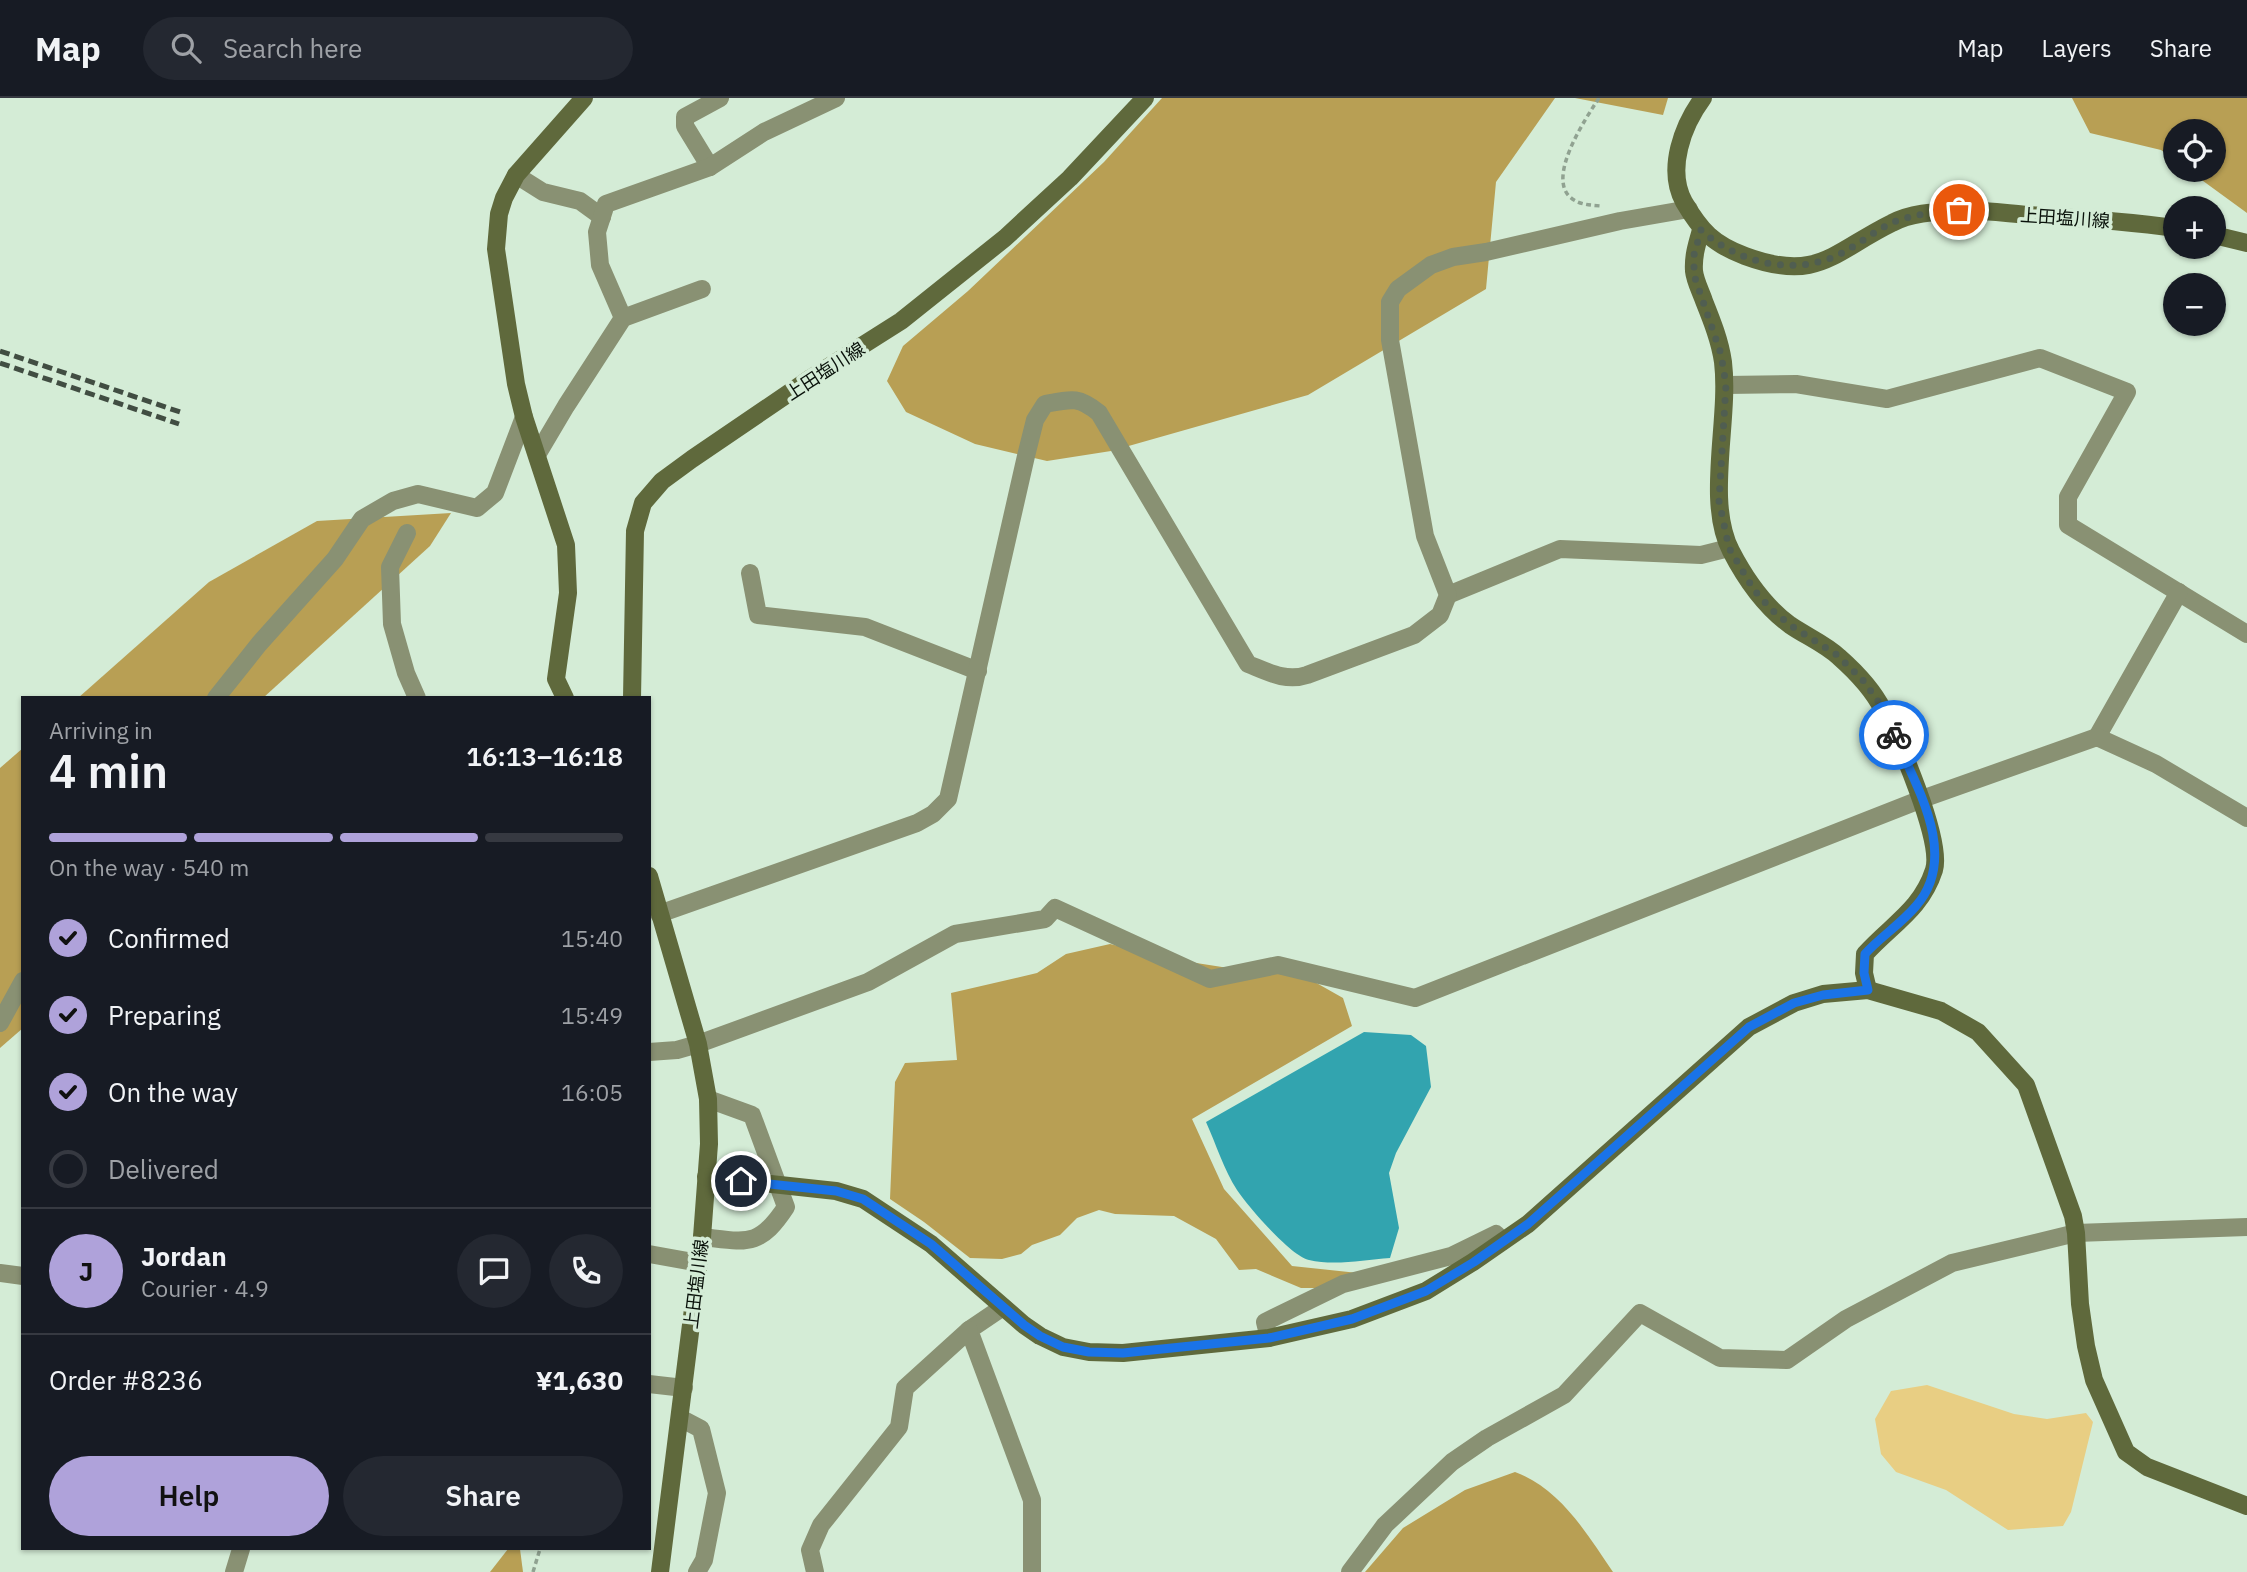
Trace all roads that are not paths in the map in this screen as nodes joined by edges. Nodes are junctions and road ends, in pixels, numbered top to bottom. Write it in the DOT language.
graph roads {
  1 [pos="584,98"];
  2 [pos="720,98"];
  3 [pos="833,98"];
  4 [pos="1145,98"];
  5 [pos="1703,98"];
  6 [pos="710,167"];
  7 [pos="516,175"];
  8 [pos="1689,209"];
  9 [pos="602,217"];
  10 [pos="2163,226"];
  11 [pos="1701,230"];
  12 [pos="2226,237"];
  13 [pos="2247,243"];
  14 [pos="702,289"];
  15 [pos="623,318"];
  16 [pos="1726,385"];
  17 [pos="524,417"];
  18 [pos="537,455"];
  19 [pos="407,533"];
  20 [pos="1729,548"];
  21 [pos="750,573"];
  22 [pos="2179,592"];
  23 [pos="1448,595"];
  24 [pos="2247,634"];
  25 [pos="978,671"];
  26 [pos="218,696"];
  27 [pos="416,696"];
  28 [pos="564,696"];
  29 [pos="632,696"];
  30 [pos="2097,737"];
  31 [pos="1922,799"];
  32 [pos="2247,818"];
  33 [pos="651,887"];
  34 [pos="655,908"];
  35 [pos="21,985"];
  36 [pos="1868,990"];
  37 [pos="0,1023"];
  38 [pos="698,1044"];
  39 [pos="651,1052"];
  40 [pos="708,1098"];
  41 [pos="706,1177"];
  42 [pos="777,1184"];
  43 [pos="2247,1227"];
  44 [pos="2076,1233"];
  45 [pos="702,1237"];
  46 [pos="1503,1241"];
  47 [pos="651,1254"];
  48 [pos="698,1263"];
  49 [pos="0,1273"];
  50 [pos="21,1276"];
  51 [pos="1003,1307"];
  52 [pos="969,1330"];
  53 [pos="1269,1338"];
  54 [pos="651,1384"];
  55 [pos="684,1388"];
  56 [pos="680,1418"];
  57 [pos="2247,1506"];
  58 [pos="241,1550"];
  59 [pos="234,1572"];
  60 [pos="660,1572"];
  61 [pos="698,1572"];
  62 [pos="815,1572"];
  63 [pos="1032,1572"];
  64 [pos="1350,1572"];
  1 -- 7 [label="street"];
  2 -- 6 [label="street"];
  3 -- 6 [label="street"];
  4 -- 29 [label="street, 上田塩川線"];
  5 -- 8 [label="street, 上田塩川線"];
  6 -- 9 [label="street"];
  7 -- 9 [label="street"];
  7 -- 17 [label="street"];
  8 -- 11 [label="street, 上田塩川線"];
  8 -- 23 [label="street"];
  9 -- 15 [label="street"];
  10 -- 11 [label="street, 上田塩川線"];
  11 -- 16 [label="street"];
  12 -- 13 [label="street"];
  14 -- 15 [label="street"];
  15 -- 18 [label="street"];
  16 -- 20 [label="street"];
  16 -- 22 [label="street"];
  17 -- 18 [label="street"];
  17 -- 26 [label="street"];
  18 -- 28 [label="street"];
  19 -- 27 [label="street"];
  20 -- 23 [label="street"];
  20 -- 31 [label="street"];
  21 -- 25 [label="street"];
  22 -- 24 [label="street"];
  22 -- 30 [label="street"];
  23 -- 25 [label="street"];
  25 -- 34 [label="street"];
  30 -- 31 [label="street"];
  30 -- 32 [label="street"];
  31 -- 36 [label="street"];
  31 -- 38 [label="street"];
  33 -- 34 [label="street, 上田塩川線"];
  34 -- 38 [label="street, 上田塩川線"];
  35 -- 37 [label="street"];
  36 -- 44 [label="street"];
  36 -- 46 [label="street"];
  38 -- 39 [label="street"];
  38 -- 40 [label="street, 上田塩川線"];
  40 -- 41 [label="street, 上田塩川線"];
  40 -- 42 [label="street"];
  41 -- 42 [label="street"];
  41 -- 45 [label="street, 上田塩川線"];
  42 -- 45 [label="street"];
  42 -- 51 [label="street"];
  43 -- 44 [label="street"];
  44 -- 57 [label="street"];
  44 -- 64 [label="street"];
  45 -- 48 [label="street, 上田塩川線"];
  46 -- 53 [label="street"];
  46 -- 53 [label="street"];
  47 -- 48 [label="street"];
  48 -- 55 [label="street, 上田塩川線"];
  49 -- 50 [label="street"];
  51 -- 52 [label="street"];
  51 -- 53 [label="street"];
  52 -- 62 [label="street"];
  52 -- 63 [label="street"];
  54 -- 55 [label="street"];
  55 -- 56 [label="street, 上田塩川線"];
  56 -- 60 [label="street, 上田塩川線"];
  56 -- 61 [label="street"];
  58 -- 59 [label="street"];
}
